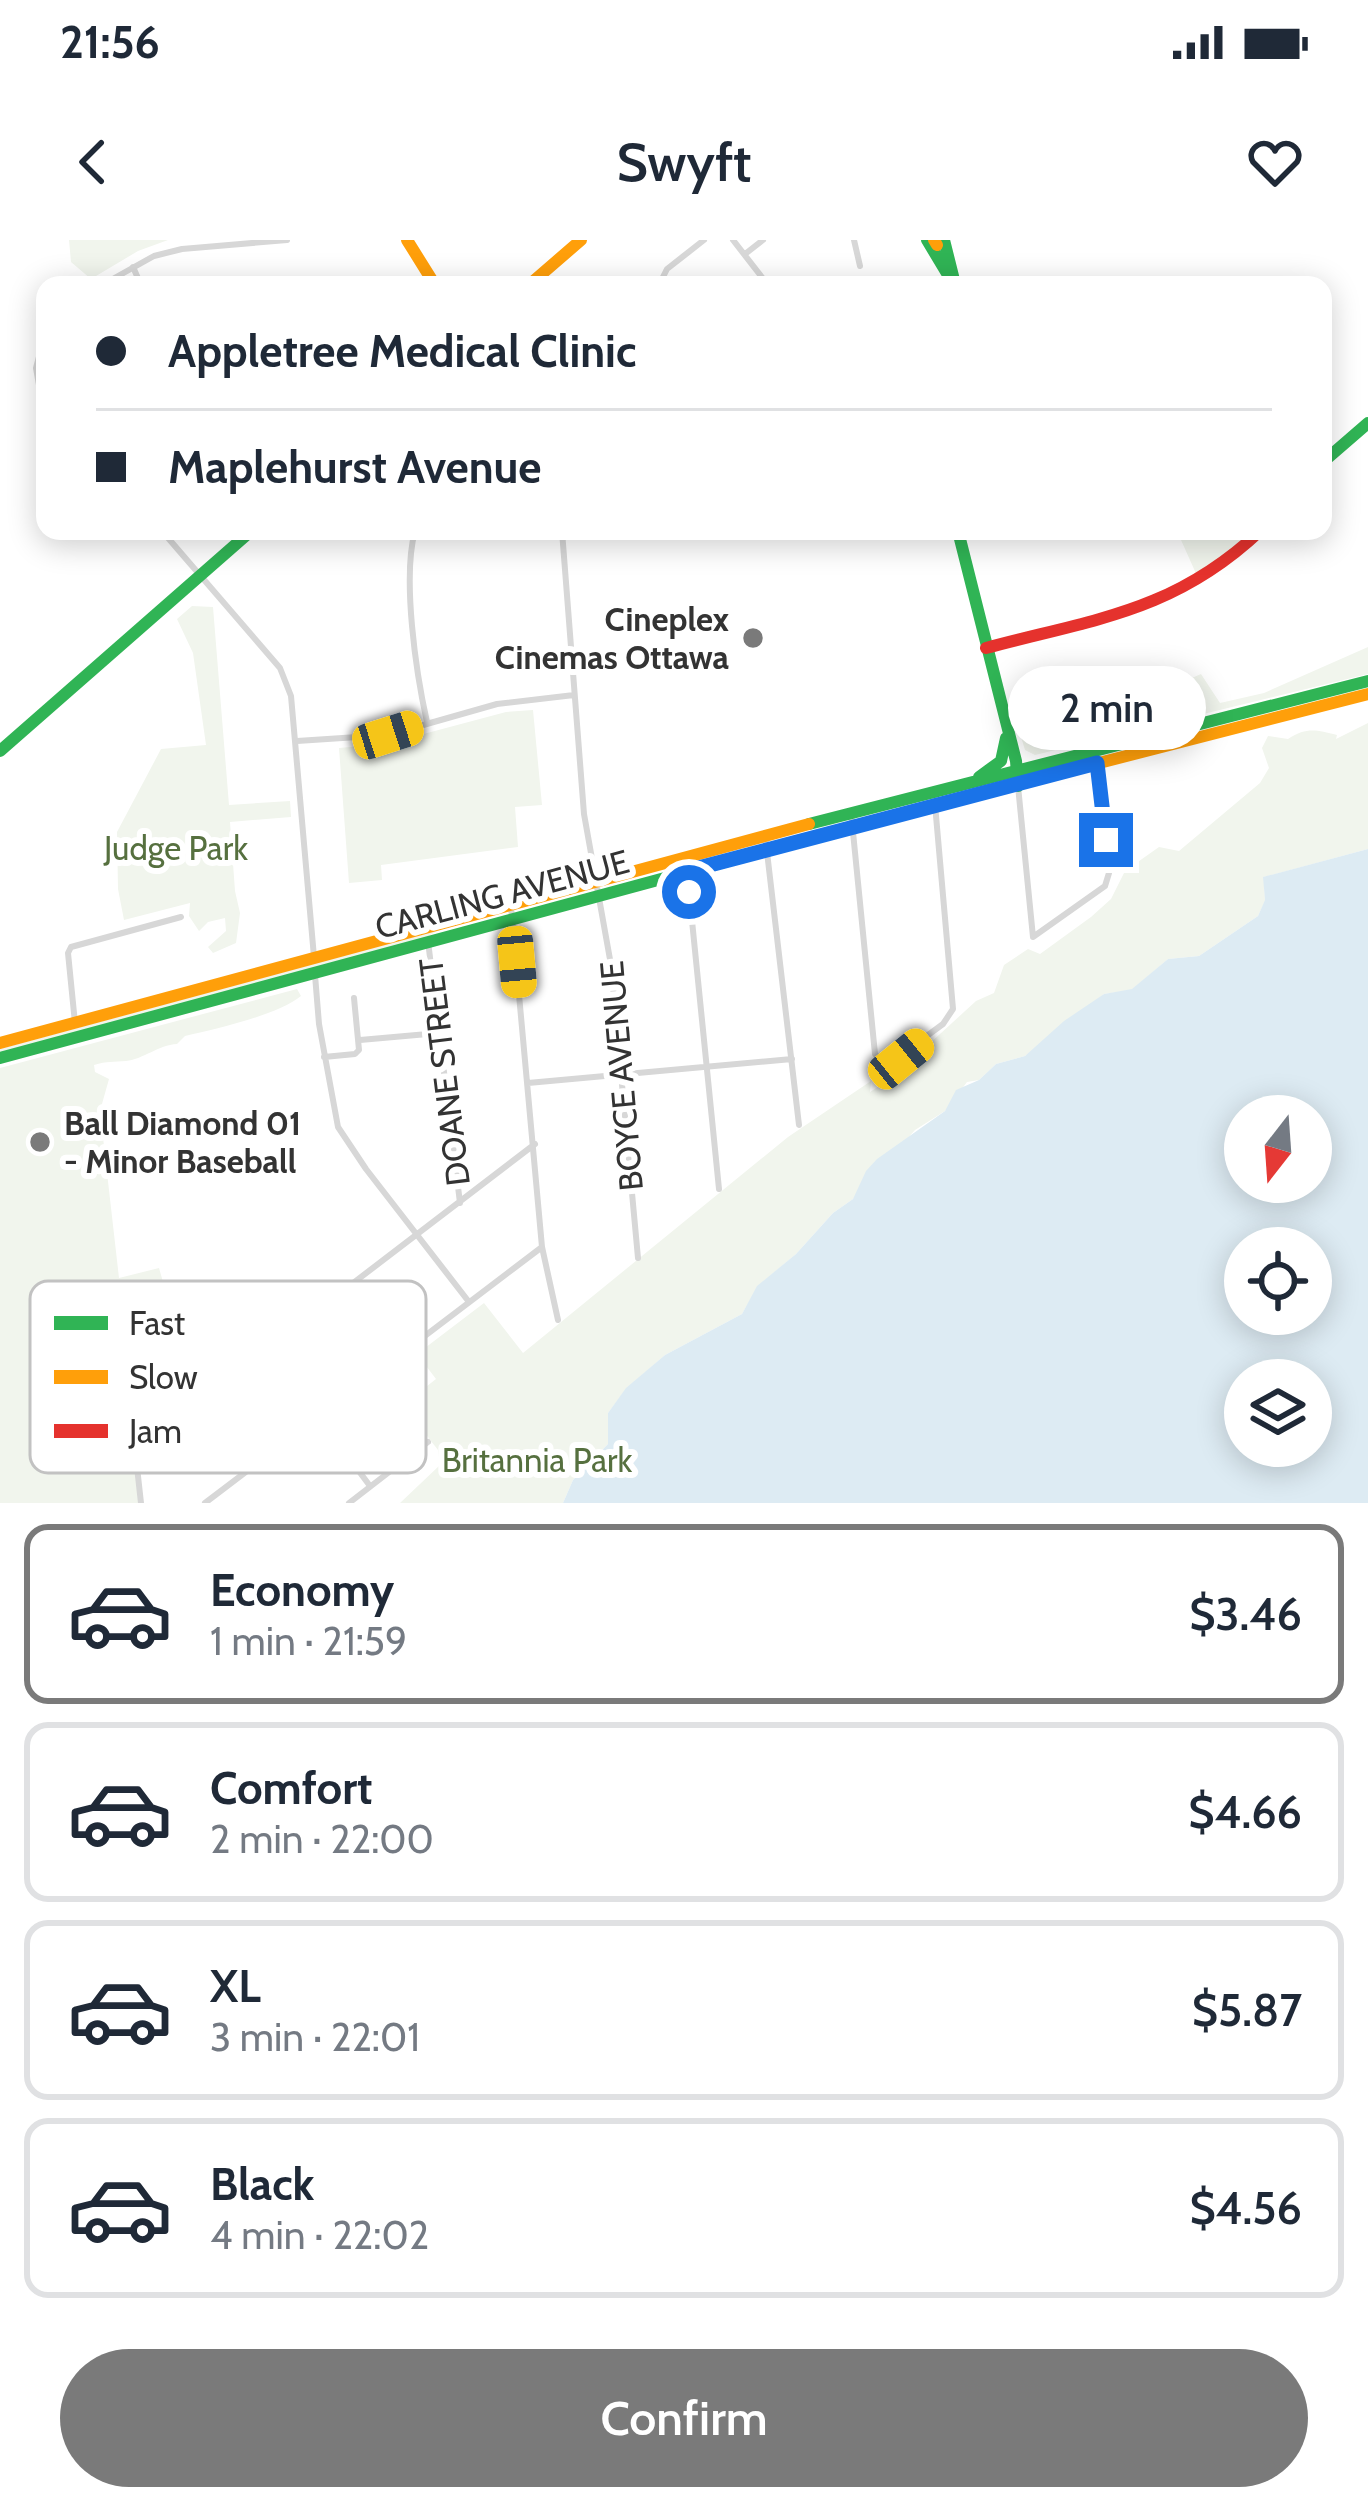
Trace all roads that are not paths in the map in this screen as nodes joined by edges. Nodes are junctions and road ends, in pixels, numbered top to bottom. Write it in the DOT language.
graph roads {
  1 [pos="287,240"];
  2 [pos="407,240"];
  3 [pos="581,240"];
  4 [pos="704,240"];
  5 [pos="733,240"];
  6 [pos="764,240"];
  7 [pos="854,240"];
  8 [pos="936,241"];
  9 [pos="746,254"];
  10 [pos="860,266"];
  11 [pos="133,267"];
  12 [pos="118,276"];
  13 [pos="137,276"];
  14 [pos="429,276"];
  15 [pos="540,276"];
  16 [pos="664,276"];
  17 [pos="762,276"];
  18 [pos="950,276"];
  19 [pos="951,276"];
  20 [pos="1368,423"];
  21 [pos="1332,454"];
  22 [pos="171,540"];
  23 [pos="241,540"];
  24 [pos="413,540"];
  25 [pos="563,540"];
  26 [pos="960,540"];
  27 [pos="1252,540"];
  28 [pos="202,574"];
  29 [pos="986,648"];
  30 [pos="1368,681"];
  31 [pos="1368,694"];
  32 [pos="574,695"];
  33 [pos="1004,713"];
  34 [pos="427,722"];
  35 [pos="297,741"];
  36 [pos="1138,746"];
  37 [pos="0,752"];
  38 [pos="1097,763"];
  39 [pos="1017,778"];
  40 [pos="960,786"];
  41 [pos="935,800"];
  42 [pos="852,820"];
  43 [pos="767,841"];
  44 [pos="687,871"];
  45 [pos="598,887"];
  46 [pos="512,913"];
  47 [pos="181,917"];
  48 [pos="428,941"];
  49 [pos="314,957"];
  50 [pos="315,975"];
  51 [pos="354,998"];
  52 [pos="75,1023"];
  53 [pos="439,1033"];
  54 [pos="1,1039"];
  55 [pos="360,1040"];
  56 [pos="0,1058"];
  57 [pos="324,1058"];
  58 [pos="792,1059"];
  59 [pos="708,1067"];
  60 [pos="622,1074"];
  61 [pos="528,1083"];
  62 [pos="799,1125"];
  63 [pos="535,1144"];
  64 [pos="719,1189"];
  65 [pos="460,1203"];
  66 [pos="418,1235"];
  67 [pos="542,1246"];
  68 [pos="638,1258"];
  69 [pos="356,1281"];
  70 [pos="469,1301"];
  71 [pos="558,1320"];
  72 [pos="426,1334"];
  73 [pos="138,1473"];
  74 [pos="245,1473"];
  75 [pos="360,1473"];
  76 [pos="387,1473"];
  77 [pos="370,1486"];
  78 [pos="141,1503"];
  79 [pos="205,1503"];
  80 [pos="349,1503"];
  1 -- 11 [label="street"];
  2 -- 14 [label="main road"];
  3 -- 15 [label="main road"];
  4 -- 16 [label="street"];
  5 -- 9 [label="street"];
  6 -- 9 [label="street"];
  7 -- 10 [label="street"];
  8 -- 18 [label="main road"];
  8 -- 19 [label="main road"];
  9 -- 17 [label="street"];
  11 -- 12 [label="street"];
  11 -- 13 [label="street"];
  20 -- 21 [label="main road"];
  22 -- 28 [label="street"];
  23 -- 28 [label="main road"];
  24 -- 34 [label="street"];
  25 -- 32 [label="street, BOYCE AVENUE"];
  26 -- 29 [label="main road"];
  27 -- 29 [label="main road"];
  28 -- 35 [label="street"];
  28 -- 37 [label="main road"];
  29 -- 33 [label="main road"];
  30 -- 36 [label="main road, CARLING AVENUE"];
  31 -- 36 [label="main road, CARLING AVENUE"];
  32 -- 34 [label="street"];
  32 -- 45 [label="street, BOYCE AVENUE"];
  33 -- 39 [label="main road"];
  33 -- 40 [label="main road"];
  34 -- 35 [label="street"];
  35 -- 49 [label="street"];
  36 -- 38 [label="main road, CARLING AVENUE"];
  36 -- 39 [label="main road, CARLING AVENUE"];
  38 -- 39 [label="main road, CARLING AVENUE"];
  38 -- 39 [label="street"];
  39 -- 40 [label="main road, CARLING AVENUE"];
  39 -- 41 [label="main road, CARLING AVENUE"];
  40 -- 41 [label="main road, CARLING AVENUE"];
  41 -- 42 [label="main road, CARLING AVENUE"];
  41 -- 42 [label="street"];
  42 -- 43 [label="main road, CARLING AVENUE"];
  43 -- 44 [label="main road, CARLING AVENUE"];
  43 -- 45 [label="main road, CARLING AVENUE"];
  43 -- 58 [label="street"];
  44 -- 45 [label="main road, CARLING AVENUE"];
  44 -- 59 [label="street"];
  45 -- 46 [label="main road, CARLING AVENUE"];
  45 -- 60 [label="street, BOYCE AVENUE"];
  46 -- 48 [label="main road, CARLING AVENUE"];
  46 -- 49 [label="main road, CARLING AVENUE"];
  46 -- 61 [label="street"];
  47 -- 52 [label="street"];
  48 -- 50 [label="main road, CARLING AVENUE"];
  48 -- 53 [label="street, DOANE STREET"];
  49 -- 52 [label="main road, CARLING AVENUE"];
  50 -- 56 [label="main road, CARLING AVENUE"];
  50 -- 57 [label="street"];
  51 -- 55 [label="street"];
  52 -- 54 [label="main road, CARLING AVENUE"];
  53 -- 55 [label="street"];
  53 -- 65 [label="street, DOANE STREET"];
  55 -- 57 [label="street"];
  57 -- 66 [label="street"];
  58 -- 59 [label="street"];
  58 -- 62 [label="street"];
  59 -- 60 [label="street"];
  59 -- 64 [label="street"];
  60 -- 61 [label="street"];
  60 -- 68 [label="street, BOYCE AVENUE"];
  61 -- 63 [label="street"];
  63 -- 65 [label="street"];
  63 -- 67 [label="street"];
  65 -- 66 [label="street"];
  66 -- 69 [label="street"];
  66 -- 70 [label="street"];
  67 -- 70 [label="street"];
  67 -- 71 [label="street"];
  70 -- 72 [label="street"];
  73 -- 78 [label="street"];
  74 -- 79 [label="street"];
  75 -- 77 [label="street"];
  76 -- 77 [label="street"];
  77 -- 80 [label="street"];
}
